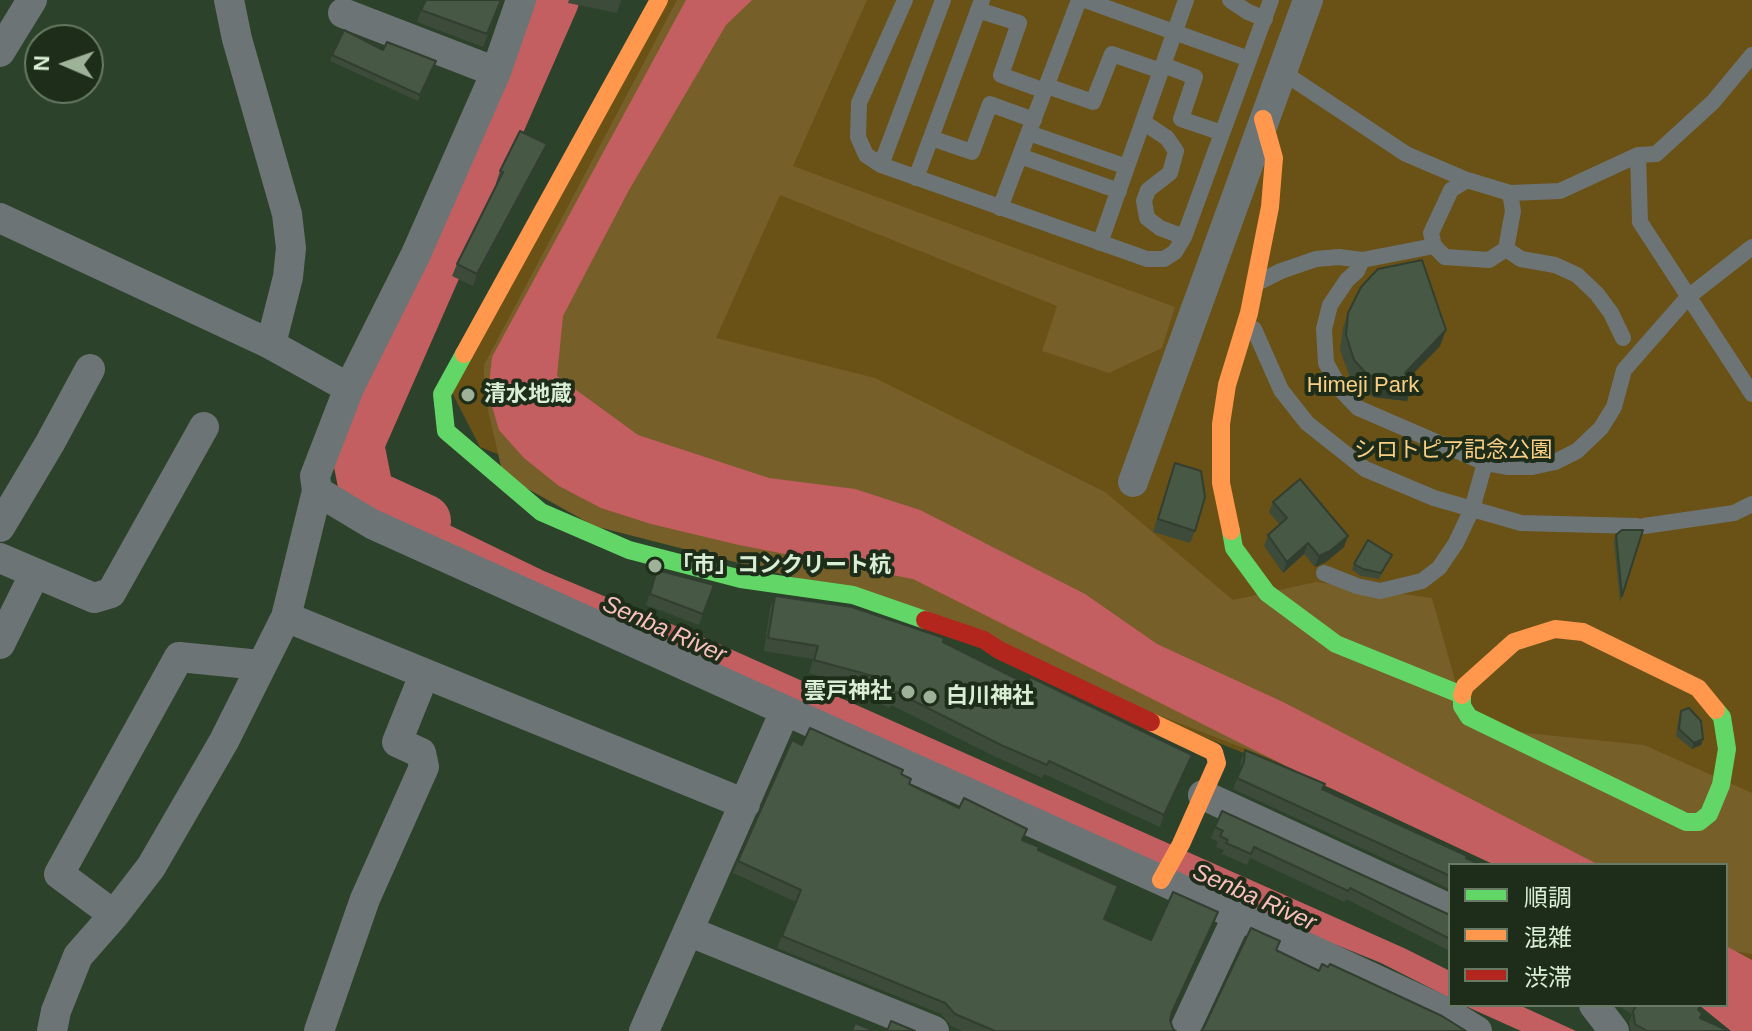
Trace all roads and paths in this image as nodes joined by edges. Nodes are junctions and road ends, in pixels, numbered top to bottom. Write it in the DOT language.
graph roads {
  1 [pos="32,0"];
  2 [pos="229,0"];
  3 [pos="521,0"];
  4 [pos="659,0"];
  5 [pos="905,0"];
  6 [pos="943,0"];
  7 [pos="1082,0"];
  8 [pos="1186,0"];
  9 [pos="1230,0"];
  10 [pos="1271,0"];
  11 [pos="1308,0"];
  12 [pos="980,5"];
  13 [pos="343,13"];
  14 [pos="1265,19"];
  15 [pos="1175,32"];
  16 [pos="0,52"];
  17 [pos="1752,55"];
  18 [pos="1249,59"];
  19 [pos="1162,68"];
  20 [pos="1281,71"];
  21 [pos="496,72"];
  22 [pos="1046,89"];
  23 [pos="1263,119"];
  24 [pos="1143,122"];
  25 [pos="1031,126"];
  26 [pos="1222,133"];
  27 [pos="931,138"];
  28 [pos="1638,155"];
  29 [pos="1020,156"];
  30 [pos="881,165"];
  31 [pos="1127,167"];
  32 [pos="916,178"];
  33 [pos="1467,180"];
  34 [pos="1119,191"];
  35 [pos="1510,193"];
  36 [pos="1000,208"];
  37 [pos="0,218"];
  38 [pos="1184,237"];
  39 [pos="1100,243"];
  40 [pos="1434,246"];
  41 [pos="1752,247"];
  42 [pos="1506,249"];
  43 [pos="1362,260"];
  44 [pos="1256,284"];
  45 [pos="1688,297"];
  46 [pos="1249,313"];
  47 [pos="1623,338"];
  48 [pos="268,343"];
  49 [pos="90,369"];
  50 [pos="349,388"];
  51 [pos="1752,394"];
  52 [pos="204,427"];
  53 [pos="1485,463"];
  54 [pos="1133,482"];
  55 [pos="317,491"];
  56 [pos="1752,504"];
  57 [pos="1472,509"];
  58 [pos="0,527"];
  59 [pos="0,558"];
  60 [pos="35,573"];
  61 [pos="1324,573"];
  62 [pos="286,617"];
  63 [pos="0,644"];
  64 [pos="260,665"];
  65 [pos="424,675"];
  66 [pos="1462,695"];
  67 [pos="785,711"];
  68 [pos="1203,795"];
  69 [pos="745,804"];
  70 [pos="1161,880"];
  71 [pos="1448,908"];
  72 [pos="114,915"];
  73 [pos="1238,915"];
  74 [pos="688,931"];
  75 [pos="1596,1007"];
  76 [pos="52,1031"];
  77 [pos="319,1031"];
  78 [pos="644,1031"];
  79 [pos="934,1031"];
  80 [pos="1184,1031"];
  81 [pos="1477,1031"];
  82 [pos="1614,1031"];
  1 -- 16 [label="street"];
  2 -- 48 [label="street"];
  3 -- 21 [label="street"];
  4 -- 68 [label="street"];
  5 -- 30 [label="lane"];
  6 -- 30 [label="lane"];
  7 -- 15 [label="lane"];
  7 -- 22 [label="lane"];
  8 -- 15 [label="lane"];
  9 -- 14 [label="lane"];
  10 -- 14 [label="lane"];
  11 -- 20 [label="street"];
  12 -- 22 [label="lane"];
  12 -- 27 [label="lane"];
  13 -- 21 [label="street"];
  14 -- 18 [label="lane"];
  15 -- 18 [label="lane"];
  15 -- 19 [label="lane"];
  17 -- 28 [label="lane"];
  18 -- 26 [label="lane"];
  19 -- 22 [label="lane"];
  19 -- 24 [label="lane"];
  19 -- 26 [label="lane"];
  20 -- 23 [label="street"];
  20 -- 33 [label="lane"];
  21 -- 50 [label="street"];
  22 -- 25 [label="lane"];
  23 -- 44 [label="street"];
  23 -- 54 [label="street"];
  24 -- 31 [label="lane"];
  24 -- 38 [label="lane"];
  25 -- 27 [label="lane"];
  25 -- 29 [label="lane"];
  25 -- 31 [label="lane"];
  26 -- 38 [label="lane"];
  27 -- 32 [label="lane"];
  28 -- 35 [label="lane"];
  28 -- 45 [label="lane"];
  29 -- 34 [label="lane"];
  29 -- 36 [label="lane"];
  30 -- 32 [label="lane"];
  31 -- 34 [label="lane"];
  32 -- 36 [label="lane"];
  33 -- 35 [label="lane"];
  33 -- 40 [label="lane"];
  34 -- 39 [label="lane"];
  35 -- 42 [label="lane"];
  36 -- 39 [label="lane"];
  37 -- 48 [label="street"];
  38 -- 39 [label="lane"];
  40 -- 42 [label="lane"];
  40 -- 43 [label="lane"];
  41 -- 45 [label="lane"];
  42 -- 47 [label="lane"];
  43 -- 44 [label="lane"];
  43 -- 53 [label="lane"];
  44 -- 46 [label="street"];
  45 -- 51 [label="lane"];
  45 -- 53 [label="lane"];
  46 -- 57 [label="lane"];
  46 -- 66 [label="street"];
  48 -- 50 [label="street"];
  49 -- 58 [label="street"];
  50 -- 55 [label="street"];
  52 -- 60 [label="street"];
  53 -- 57 [label="lane"];
  55 -- 62 [label="street"];
  55 -- 67 [label="street"];
  56 -- 57 [label="lane"];
  57 -- 61 [label="lane"];
  59 -- 60 [label="street"];
  60 -- 63 [label="street"];
  62 -- 64 [label="street"];
  62 -- 65 [label="street"];
  64 -- 72 [label="street"];
  64 -- 72 [label="street"];
  65 -- 69 [label="street"];
  65 -- 77 [label="street"];
  66 -- 66 [label="street"];
  67 -- 69 [label="street"];
  67 -- 70 [label="street"];
  68 -- 70 [label="street"];
  68 -- 71 [label="street"];
  69 -- 74 [label="street"];
  70 -- 73 [label="street"];
  72 -- 76 [label="street"];
  73 -- 80 [label="street"];
  73 -- 81 [label="street"];
  74 -- 78 [label="street"];
  74 -- 79 [label="street"];
  75 -- 82 [label="street"];
}
